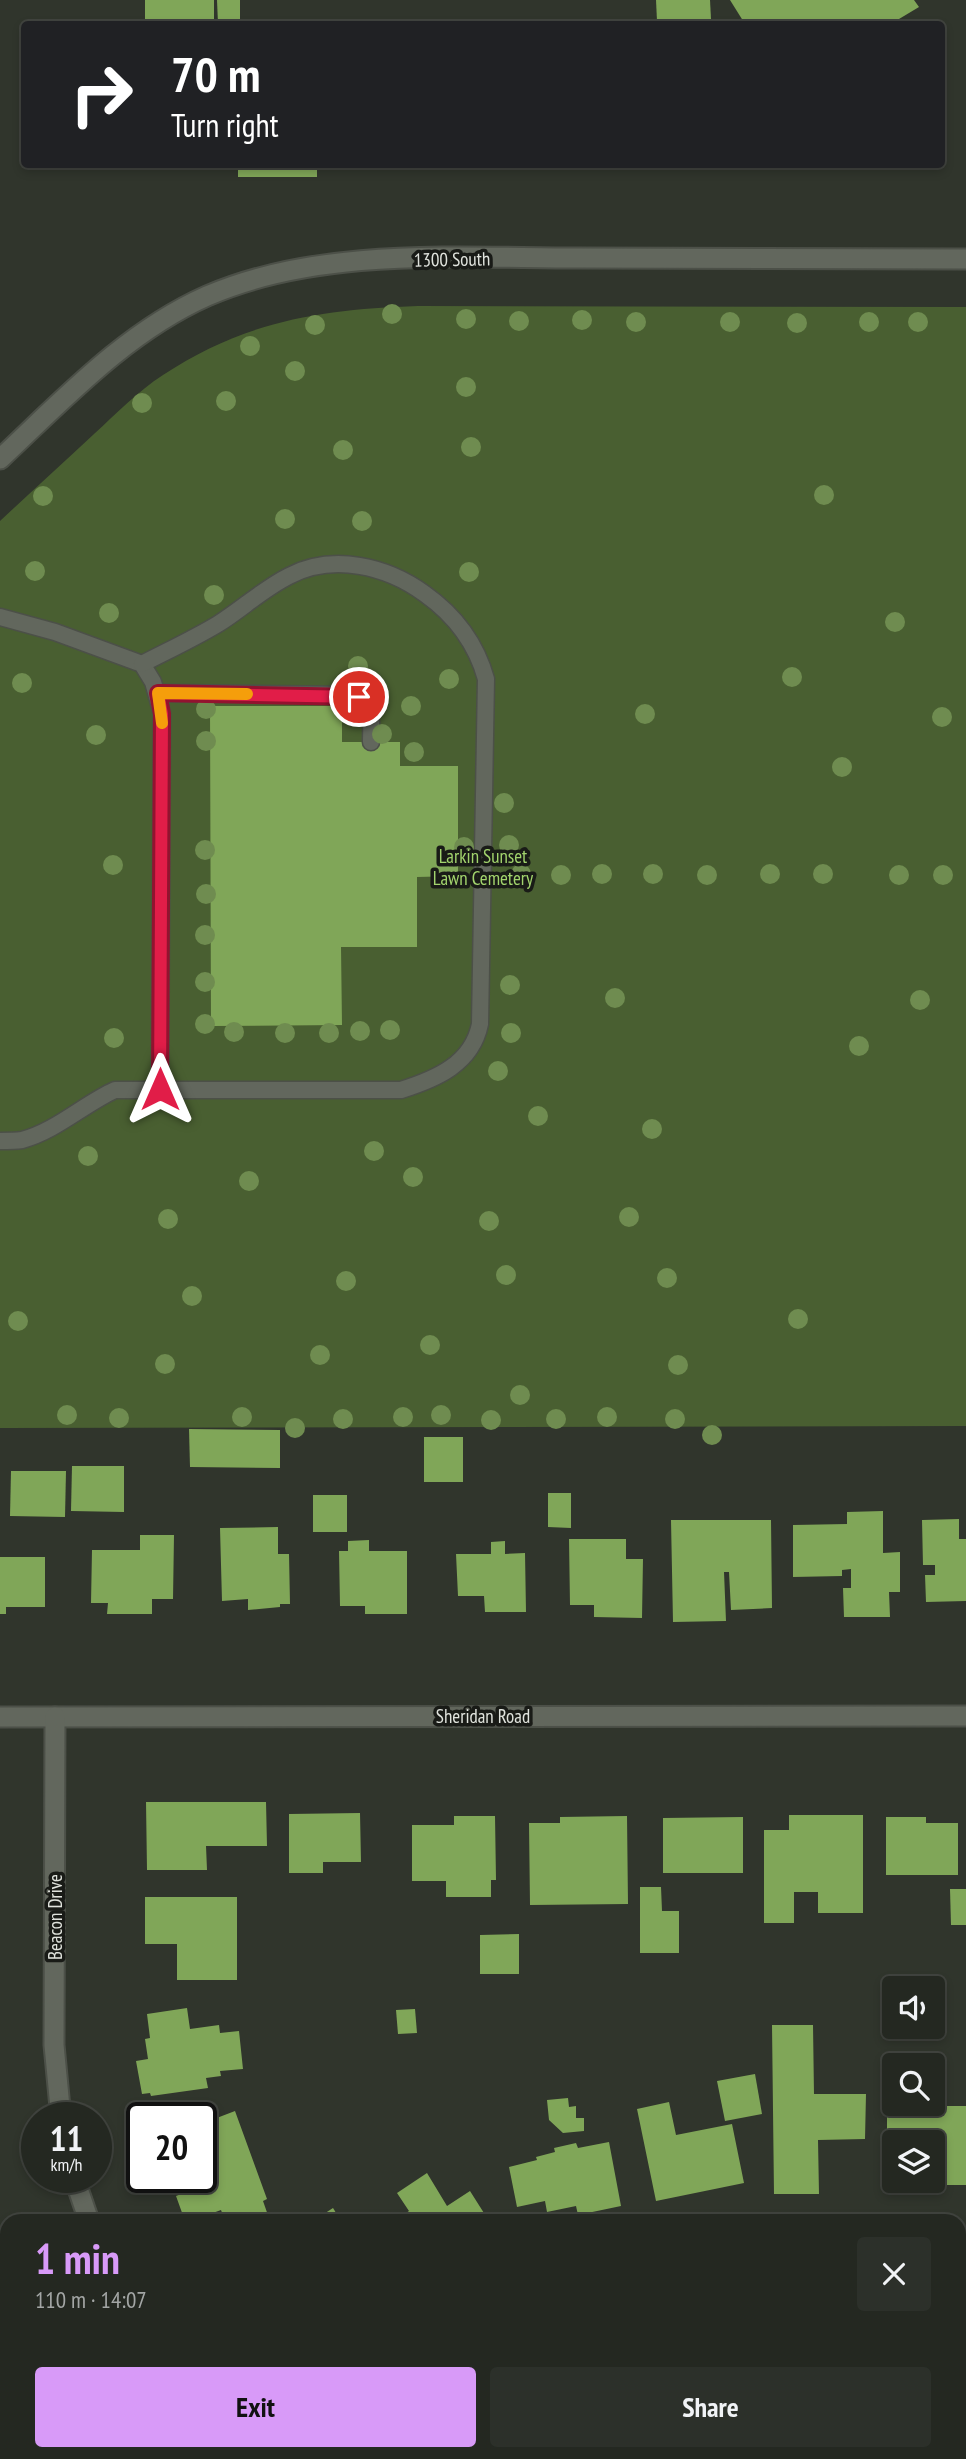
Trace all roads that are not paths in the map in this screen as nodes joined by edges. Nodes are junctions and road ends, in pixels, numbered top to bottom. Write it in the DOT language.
graph roads {
  1 [pos="966,259"];
  2 [pos="0,459"];
  3 [pos="0,617"];
  4 [pos="142,664"];
  5 [pos="158,693"];
  6 [pos="371,741"];
  7 [pos="160,1089"];
  8 [pos="0,1142"];
  9 [pos="966,1716"];
  10 [pos="0,1717"];
  11 [pos="55,1717"];
  12 [pos="59,2102"];
  13 [pos="79,2193"];
  14 [pos="87,2214"];
  1 -- 2 [label="street, 1300 South"];
  3 -- 4 [label="lane"];
  4 -- 5 [label="lane"];
  4 -- 7 [label="lane"];
  5 -- 6 [label="lane"];
  5 -- 7 [label="lane"];
  7 -- 8 [label="lane"];
  9 -- 11 [label="street, Sheridan Road"];
  10 -- 11 [label="street, Sheridan Road"];
  11 -- 12 [label="street, Beacon Drive"];
  13 -- 14 [label="street"];
}
